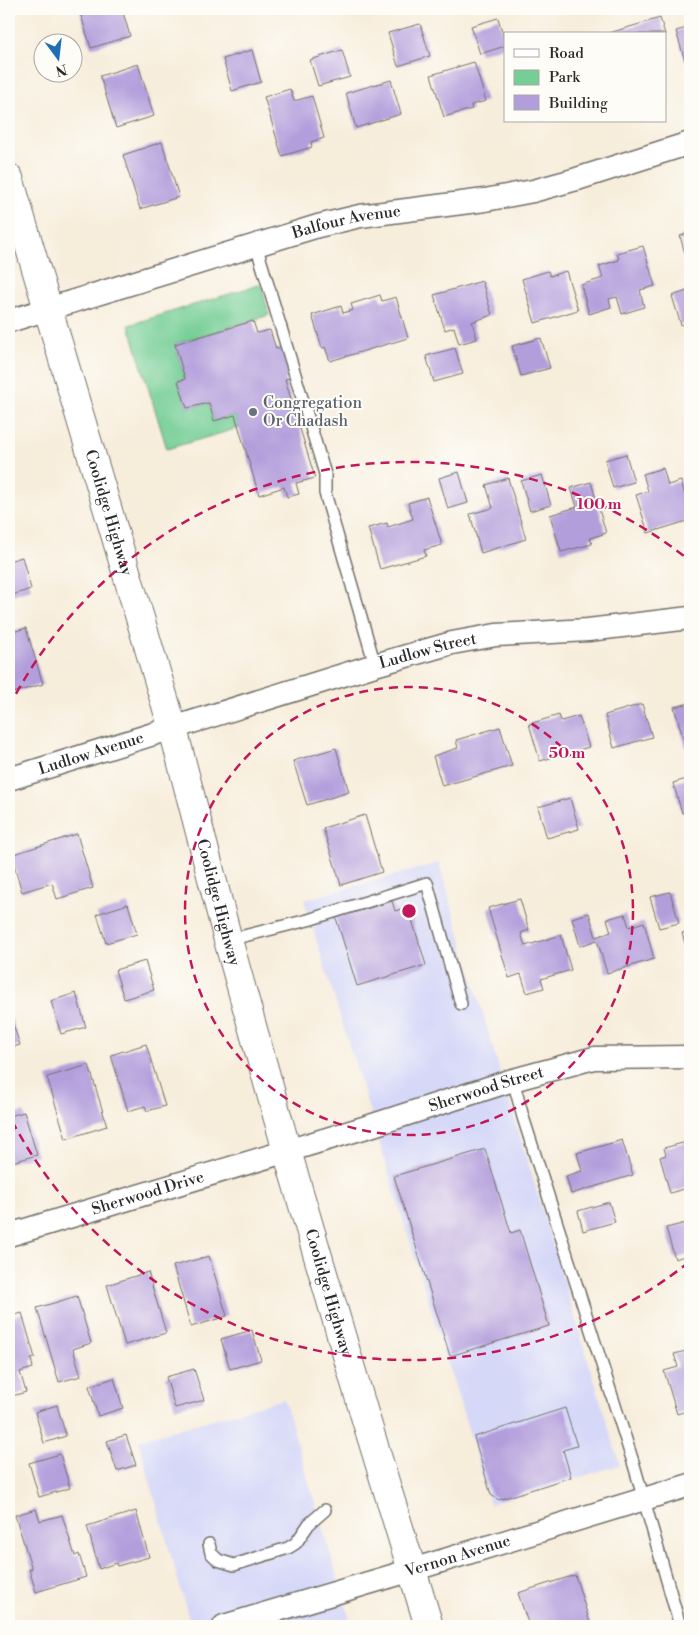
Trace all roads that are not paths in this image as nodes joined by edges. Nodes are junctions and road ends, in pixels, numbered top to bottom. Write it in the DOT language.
graph roads {
  1 [pos="690,143"];
  2 [pos="9,178"];
  3 [pos="256,245"];
  4 [pos="48,308"];
  5 [pos="9,321"];
  6 [pos="690,618"];
  7 [pos="375,665"];
  8 [pos="173,729"];
  9 [pos="9,779"];
  10 [pos="228,940"];
  11 [pos="461,1004"];
  12 [pos="690,1057"];
  13 [pos="513,1080"];
  14 [pos="287,1151"];
  15 [pos="9,1235"];
  16 [pos="690,1485"];
  17 [pos="642,1499"];
  18 [pos="325,1510"];
  19 [pos="209,1544"];
  20 [pos="412,1570"];
  21 [pos="224,1626"];
  22 [pos="429,1626"];
  23 [pos="680,1626"];
  1 -- 3 [label="street, Balfour Avenue"];
  2 -- 4 [label="main road, Coolidge Highway"];
  3 -- 4 [label="street, Balfour Avenue"];
  3 -- 7 [label="lane"];
  4 -- 5 [label="street, Balfour Avenue"];
  4 -- 8 [label="main road, Coolidge Highway"];
  6 -- 7 [label="street, Ludlow Street"];
  7 -- 8 [label="street, Ludlow Street"];
  8 -- 9 [label="street, Ludlow Avenue"];
  8 -- 10 [label="main road, Coolidge Highway"];
  10 -- 11 [label="lane"];
  10 -- 14 [label="main road, Coolidge Highway"];
  12 -- 13 [label="street, Sherwood Street"];
  13 -- 14 [label="street, Sherwood Street"];
  13 -- 17 [label="lane"];
  14 -- 15 [label="street, Sherwood Drive"];
  14 -- 20 [label="main road, Coolidge Highway"];
  16 -- 17 [label="street, Vernon Avenue"];
  17 -- 20 [label="street, Vernon Avenue"];
  17 -- 23 [label="lane"];
  18 -- 19 [label="lane"];
  20 -- 21 [label="street, Vernon Avenue"];
  20 -- 22 [label="main road, Coolidge Highway"];
}
